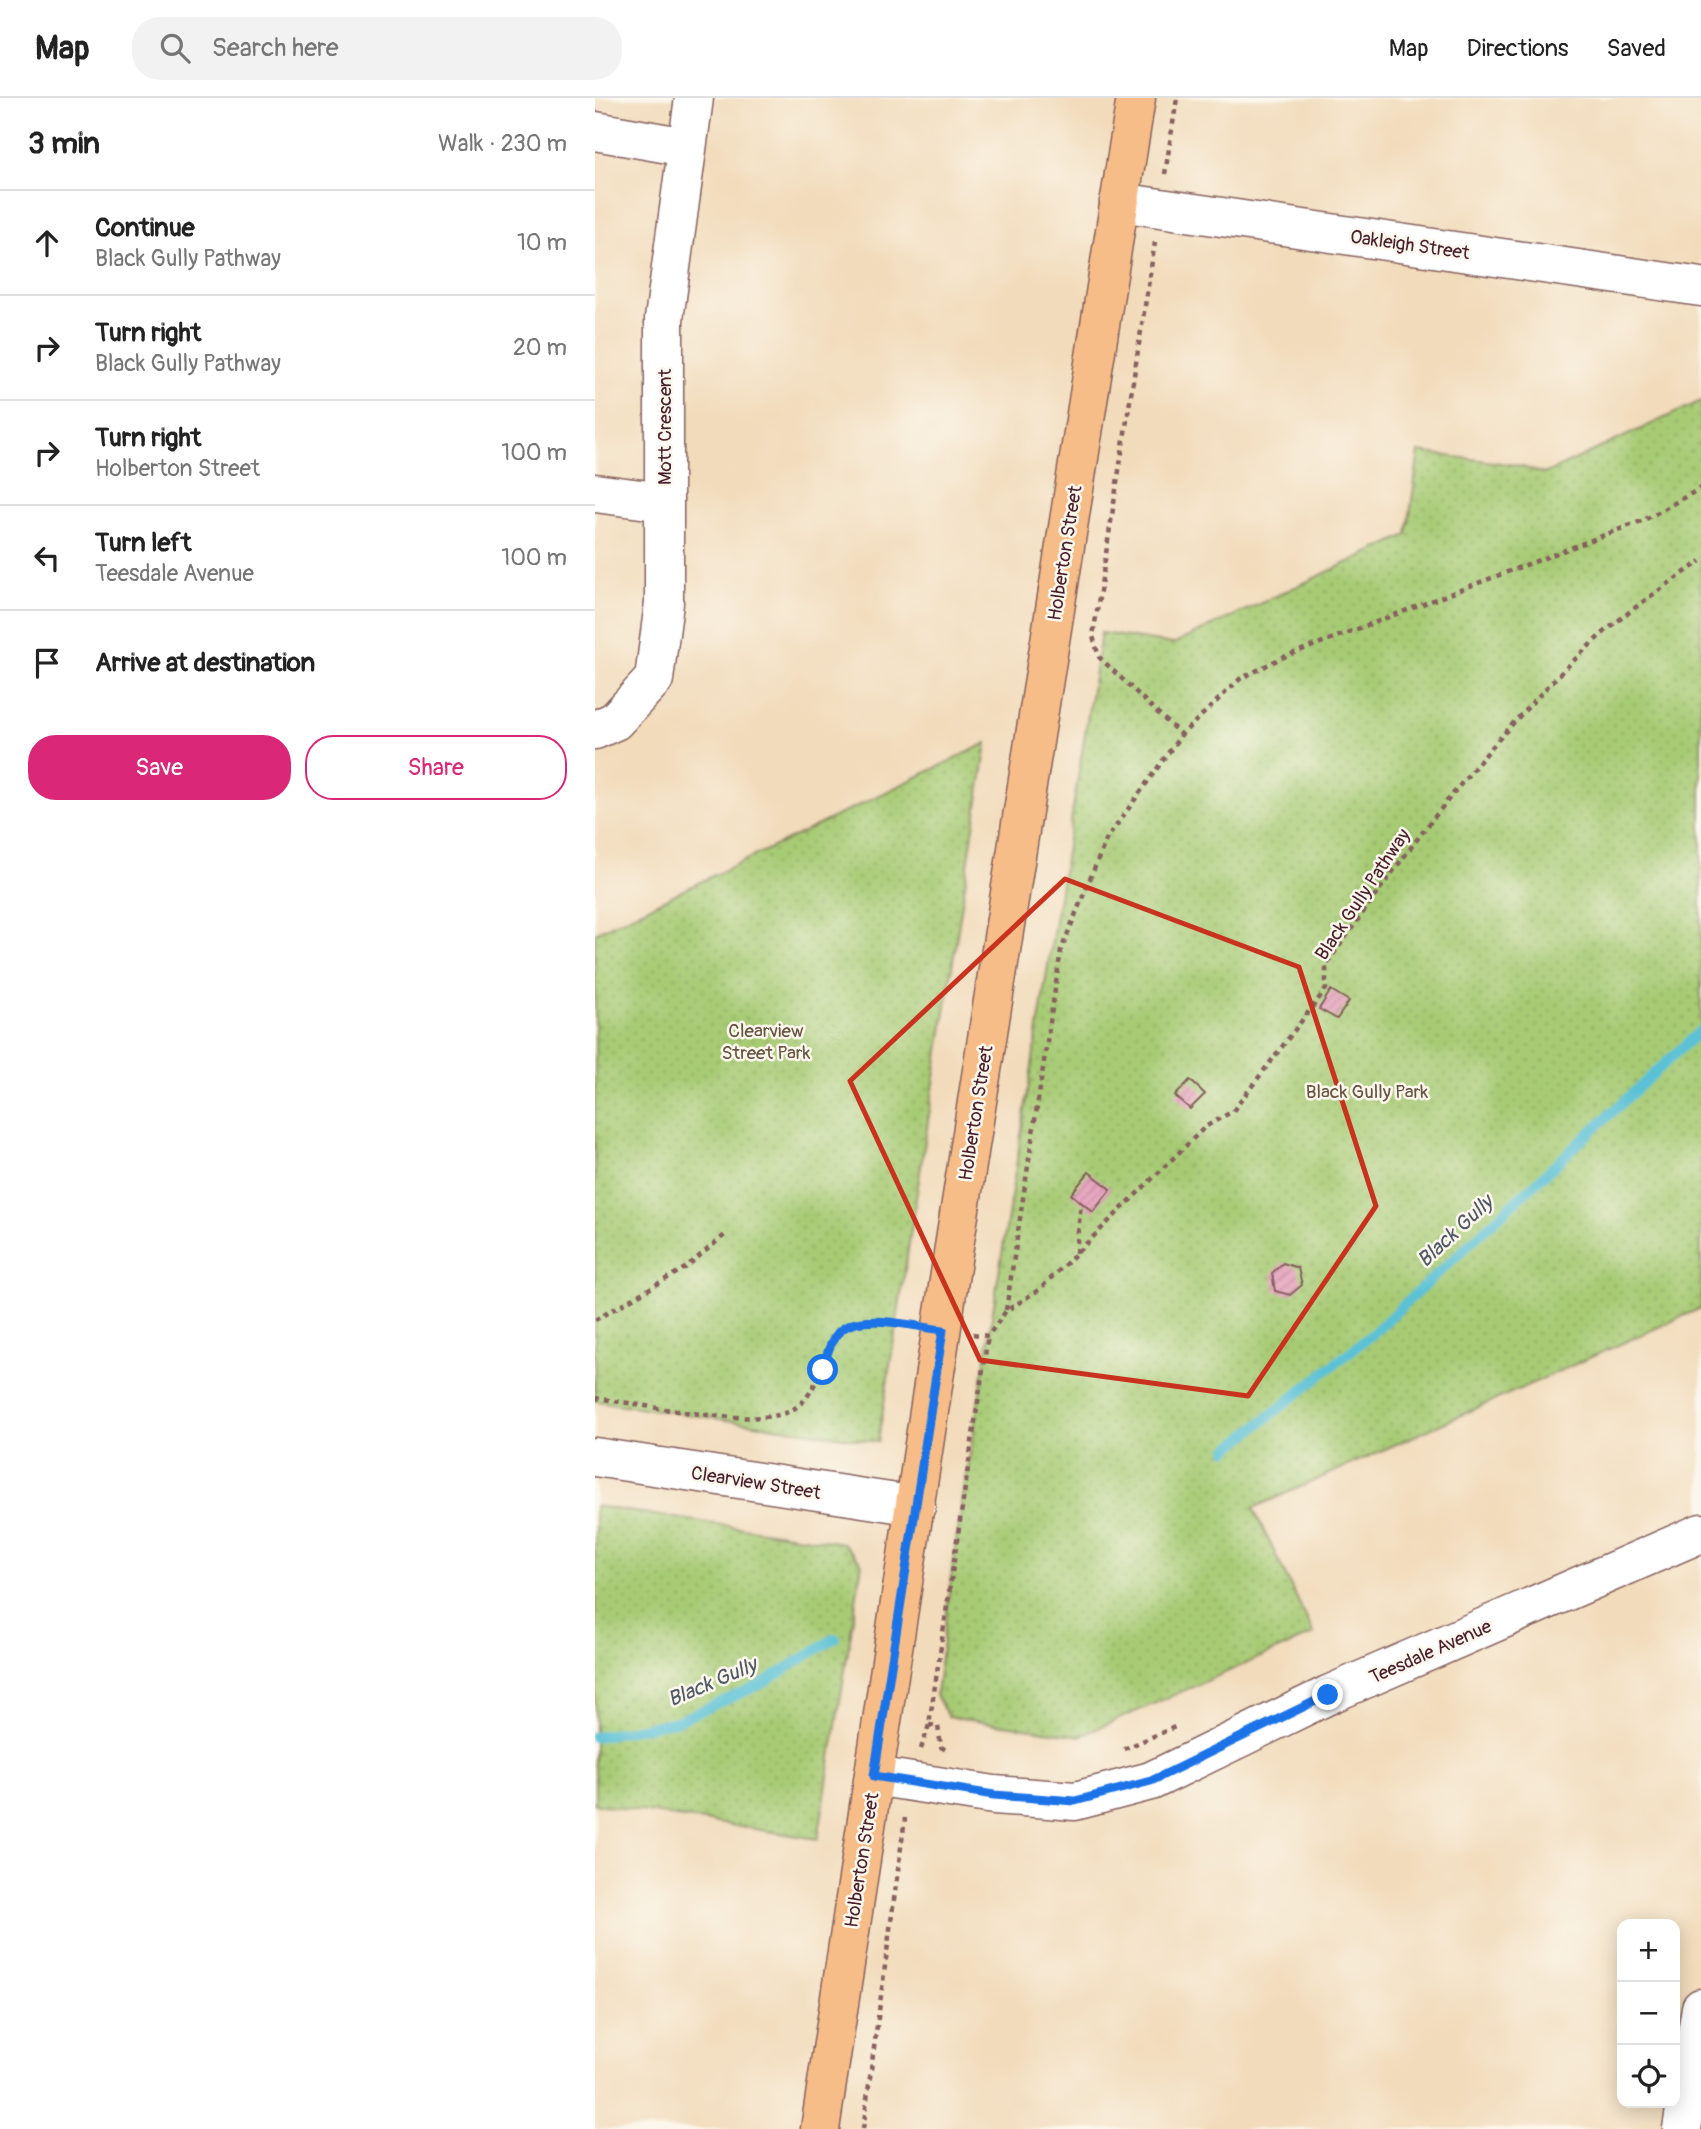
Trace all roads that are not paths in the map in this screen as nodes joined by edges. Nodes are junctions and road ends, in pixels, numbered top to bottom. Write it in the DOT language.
graph roads {
  1 [pos="694,98"];
  2 [pos="1136,98"];
  3 [pos="595,131"];
  4 [pos="686,147"];
  5 [pos="1119,202"];
  6 [pos="1701,287"];
  7 [pos="595,493"];
  8 [pos="664,502"];
  9 [pos="595,730"];
  10 [pos="595,1457"];
  11 [pos="916,1506"];
  12 [pos="1701,1533"];
  13 [pos="892,1780"];
  14 [pos="1701,2008"];
  15 [pos="820,2129"];
  16 [pos="1682,2129"];
  1 -- 4 [label="street, Mott Crescent"];
  2 -- 5 [label="main road, Holberton Street"];
  3 -- 4 [label="street"];
  4 -- 8 [label="street, Mott Crescent"];
  5 -- 6 [label="street, Oakleigh Street"];
  5 -- 11 [label="main road, Holberton Street"];
  7 -- 8 [label="street"];
  8 -- 9 [label="street, Mott Crescent"];
  10 -- 11 [label="street, Clearview Street"];
  11 -- 13 [label="main road, Holberton Street"];
  12 -- 13 [label="street, Teesdale Avenue"];
  13 -- 15 [label="main road, Holberton Street"];
  14 -- 16 [label="street"];
}
